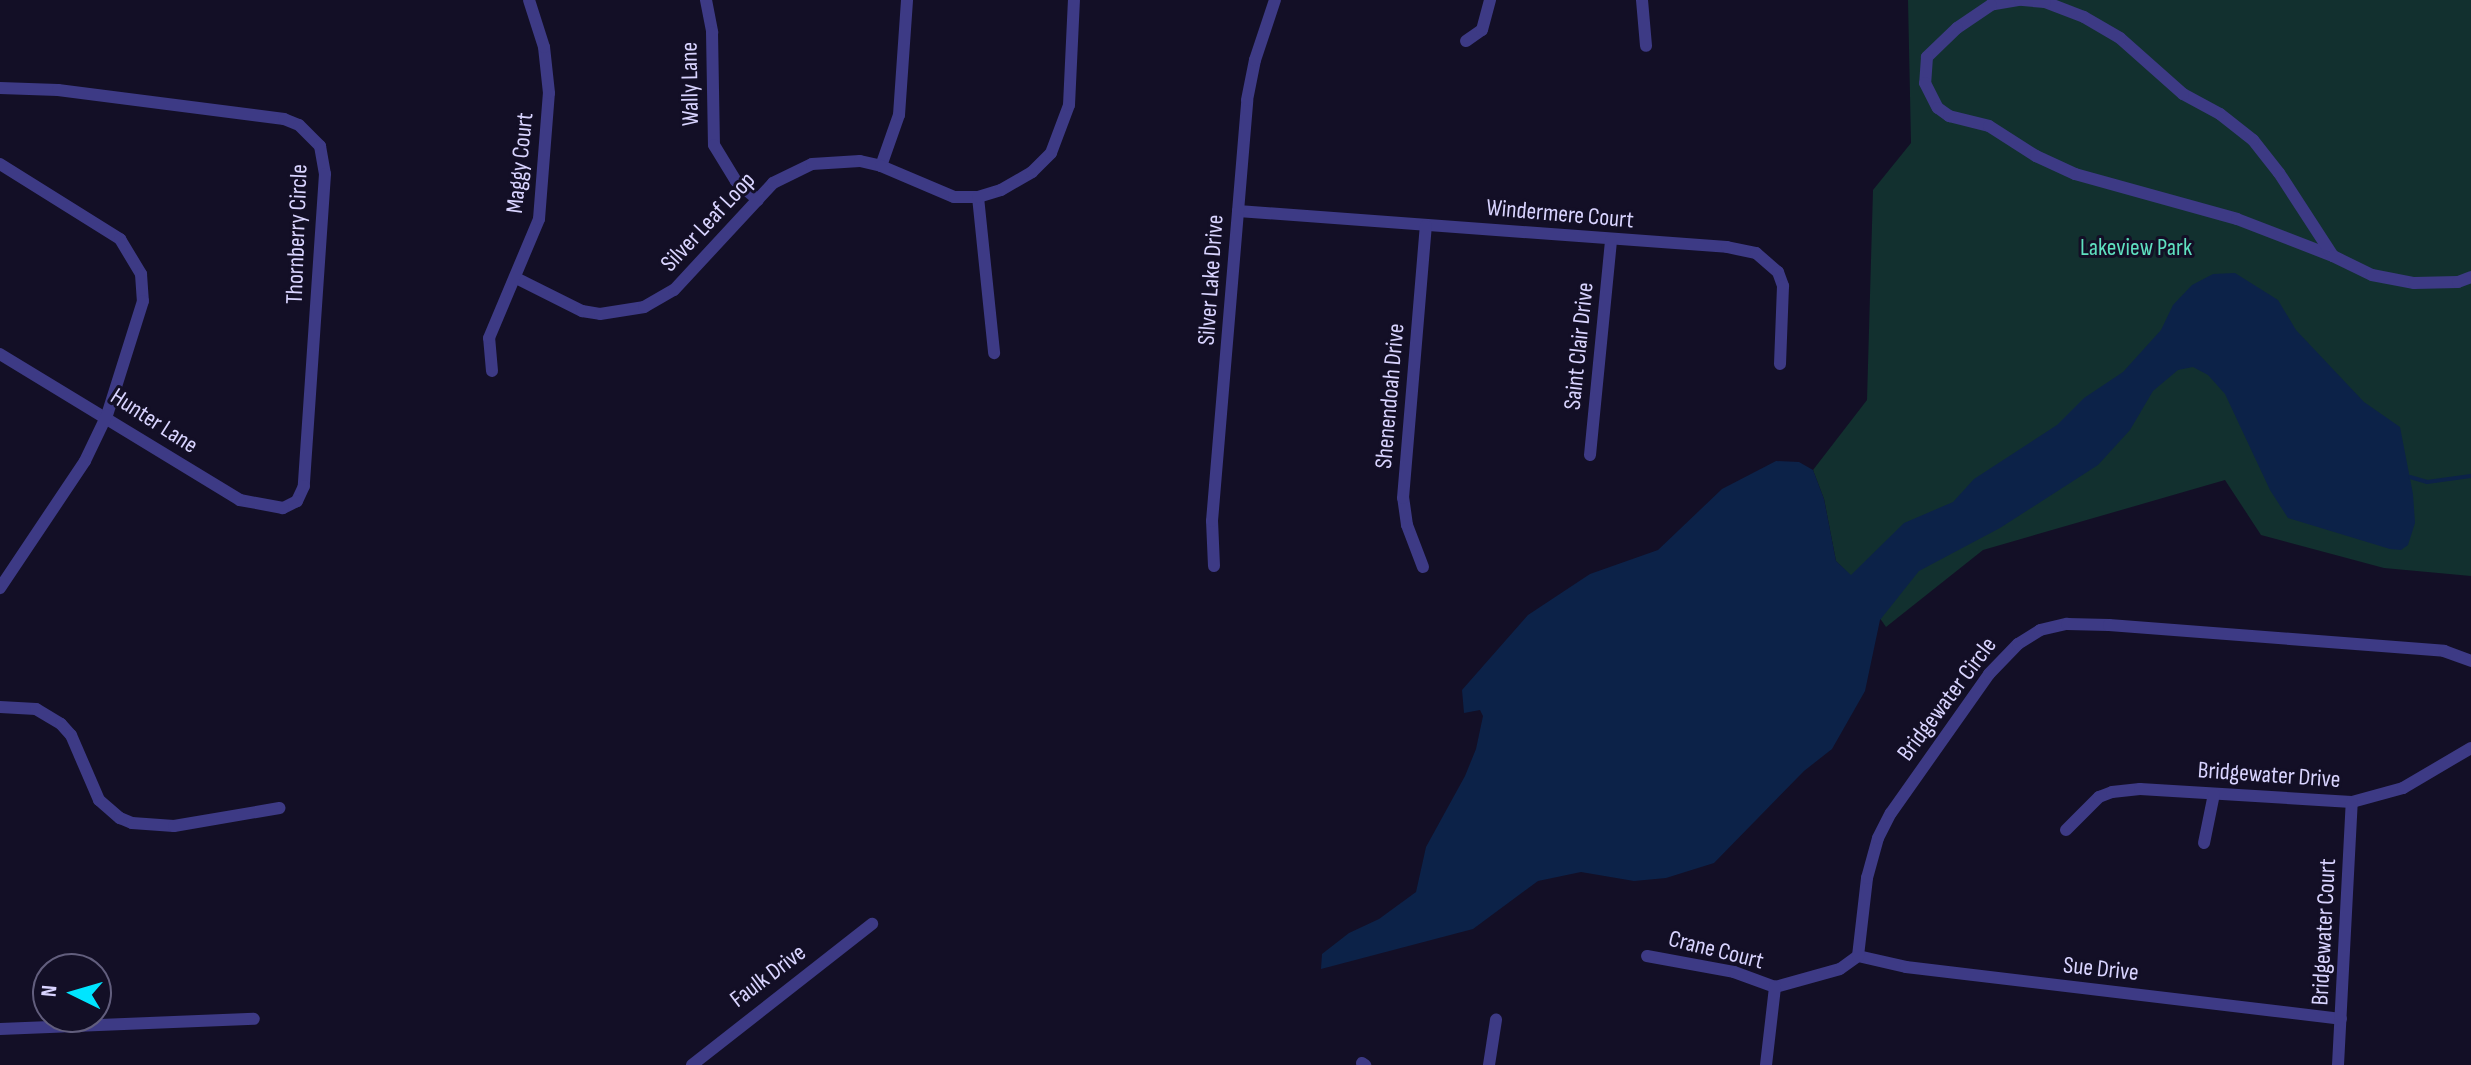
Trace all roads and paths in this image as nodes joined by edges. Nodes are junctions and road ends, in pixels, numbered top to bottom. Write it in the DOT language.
graph roads {
  1 [pos="529,0"];
  2 [pos="706,0"];
  3 [pos="907,0"];
  4 [pos="1074,0"];
  5 [pos="1275,0"];
  6 [pos="1490,0"];
  7 [pos="1642,0"];
  8 [pos="2019,0"];
  9 [pos="1466,41"];
  10 [pos="1646,46"];
  11 [pos="0,88"];
  12 [pos="0,164"];
  13 [pos="881,166"];
  14 [pos="978,197"];
  15 [pos="758,200"];
  16 [pos="1238,211"];
  17 [pos="1426,226"];
  18 [pos="1611,240"];
  19 [pos="2333,256"];
  20 [pos="2471,277"];
  21 [pos="516,278"];
  22 [pos="994,353"];
  23 [pos="0,354"];
  24 [pos="1780,364"];
  25 [pos="492,371"];
  26 [pos="107,415"];
  27 [pos="1590,455"];
  28 [pos="289,505"];
  29 [pos="1214,566"];
  30 [pos="1423,567"];
  31 [pos="0,588"];
  32 [pos="2471,661"];
  33 [pos="0,707"];
  34 [pos="2471,748"];
  35 [pos="2214,794"];
  36 [pos="2352,802"];
  37 [pos="279,808"];
  38 [pos="2066,830"];
  39 [pos="2204,843"];
  40 [pos="872,924"];
  41 [pos="1647,956"];
  42 [pos="1858,956"];
  43 [pos="1775,987"];
  44 [pos="254,1019"];
  45 [pos="2341,1019"];
  46 [pos="1496,1020"];
  47 [pos="0,1029"];
  48 [pos="692,1065"];
  49 [pos="1489,1065"];
  50 [pos="1766,1065"];
  51 [pos="2338,1065"];
  1 -- 21 [label="street, Maggy Court"];
  2 -- 15 [label="street, Wally Lane"];
  3 -- 13 [label="street"];
  4 -- 14 [label="street"];
  5 -- 16 [label="street, Silver Lake Drive"];
  6 -- 9 [label="street"];
  7 -- 10 [label="street"];
  8 -- 19 [label="street"];
  8 -- 19 [label="street"];
  11 -- 28 [label="street, Thornberry Circle"];
  12 -- 26 [label="street"];
  13 -- 14 [label="street, Silver Leaf Loop"];
  13 -- 15 [label="street, Silver Leaf Loop"];
  14 -- 22 [label="street"];
  15 -- 21 [label="street, Silver Leaf Loop"];
  16 -- 17 [label="street, Windermere Court"];
  16 -- 29 [label="street, Silver Lake Drive"];
  17 -- 18 [label="street, Windermere Court"];
  17 -- 30 [label="street, Shenendoah Drive"];
  18 -- 24 [label="street, Windermere Court"];
  18 -- 27 [label="street, Saint Clair Drive"];
  19 -- 20 [label="street"];
  21 -- 25 [label="street, Maggy Court"];
  23 -- 26 [label="street, Hunter Lane"];
  26 -- 28 [label="street, Hunter Lane"];
  26 -- 31 [label="street"];
  32 -- 42 [label="street, Bridgewater Circle"];
  33 -- 37 [label="street"];
  34 -- 36 [label="street, Bridgewater Drive"];
  35 -- 36 [label="street, Bridgewater Drive"];
  35 -- 38 [label="street, Bridgewater Drive"];
  35 -- 39 [label="street"];
  36 -- 45 [label="street, Bridgewater Court"];
  40 -- 48 [label="street, Faulk Drive"];
  41 -- 43 [label="street, Crane Court"];
  42 -- 43 [label="street"];
  42 -- 45 [label="street, Sue Drive"];
  43 -- 50 [label="street"];
  44 -- 47 [label="street"];
  45 -- 51 [label="street, Bridgewater Court"];
  46 -- 49 [label="street"];
}
